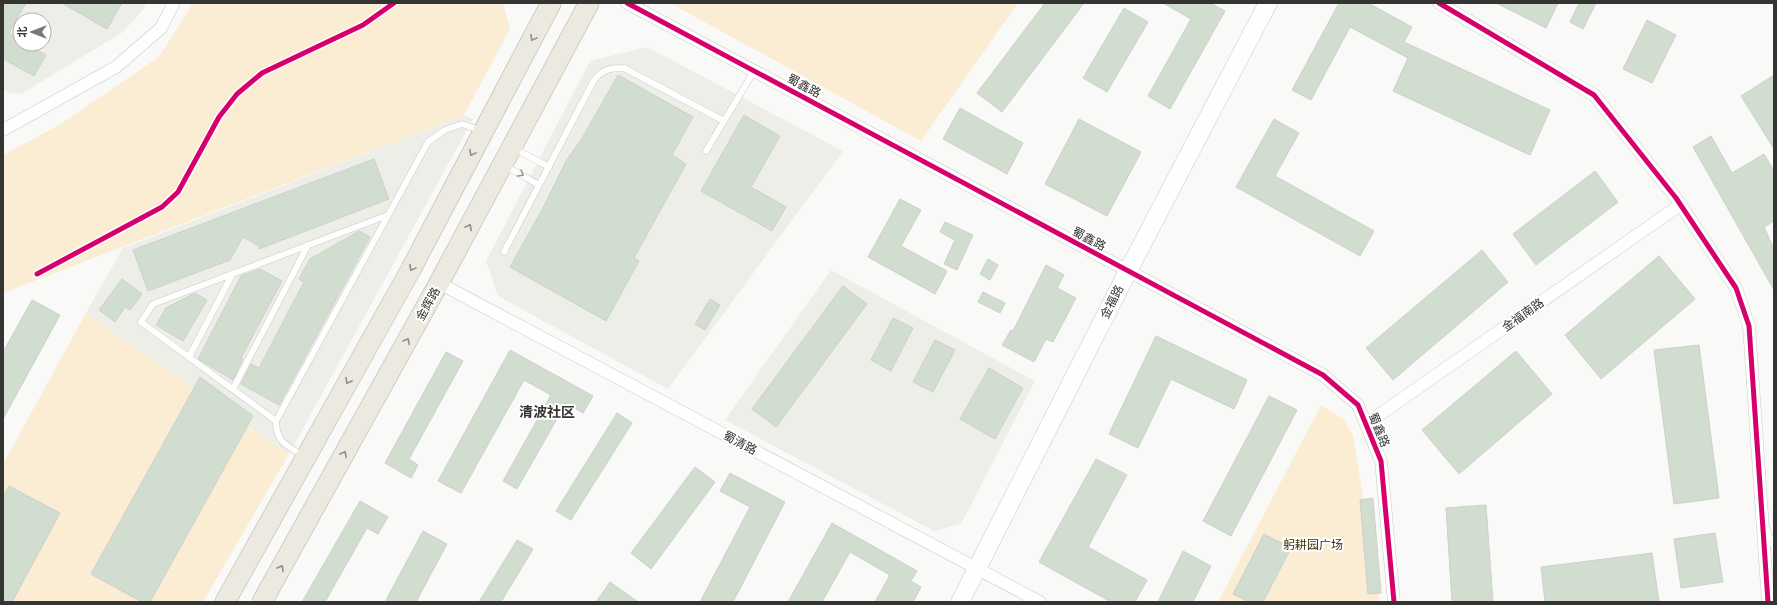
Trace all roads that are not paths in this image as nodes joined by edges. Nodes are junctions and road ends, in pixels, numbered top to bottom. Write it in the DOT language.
graph roads {
  1 [pos="174,3"];
  2 [pos="551,3"];
  3 [pos="589,3"];
  4 [pos="627,3"];
  5 [pos="1268,3"];
  6 [pos="1439,3"];
  7 [pos="754,71"];
  8 [pos="724,121"];
  9 [pos="3,130"];
  10 [pos="483,132"];
  11 [pos="706,151"];
  12 [pos="507,156"];
  13 [pos="549,167"];
  14 [pos="539,185"];
  15 [pos="1680,206"];
  16 [pos="388,215"];
  17 [pos="308,245"];
  18 [pos="504,252"];
  19 [pos="1128,271"];
  20 [pos="233,273"];
  21 [pos="439,284"];
  22 [pos="189,357"];
  23 [pos="233,389"];
  24 [pos="276,421"];
  25 [pos="1366,424"];
  26 [pos="306,457"];
  27 [pos="1762,520"];
  28 [pos="1774,547"];
  29 [pos="976,569"];
  30 [pos="225,602"];
  31 [pos="262,602"];
  32 [pos="960,602"];
  33 [pos="1040,602"];
  34 [pos="1394,602"];
  35 [pos="1768,602"];
  1 -- 9 [label="street"];
  2 -- 10 [label="main road, one-way"];
  3 -- 12 [label="main road, 金辉路"];
  4 -- 7 [label="street, 蜀鑫路"];
  5 -- 19 [label="street, 金福路"];
  6 -- 15 [label="street"];
  7 -- 8 [label="lane"];
  7 -- 19 [label="street, 蜀鑫路"];
  8 -- 11 [label="lane"];
  8 -- 13 [label="lane"];
  10 -- 12 [label="main road"];
  10 -- 16 [label="lane"];
  10 -- 26 [label="main road, one-way"];
  12 -- 13 [label="lane"];
  12 -- 14 [label="lane, one-way"];
  21 -- 12 [label="main road, 金辉路, one-way"];
  13 -- 14 [label="lane"];
  14 -- 18 [label="lane"];
  15 -- 25 [label="street, 金福南路"];
  15 -- 27 [label="street"];
  16 -- 17 [label="lane"];
  16 -- 24 [label="lane"];
  17 -- 20 [label="lane"];
  17 -- 23 [label="lane"];
  19 -- 25 [label="street, 蜀鑫路"];
  19 -- 29 [label="street, 金福路"];
  20 -- 22 [label="lane"];
  20 -- 22 [label="lane"];
  21 -- 29 [label="street, 蜀清路"];
  31 -- 21 [label="main road, 金辉路, one-way"];
  22 -- 23 [label="lane"];
  23 -- 24 [label="lane"];
  24 -- 26 [label="lane"];
  25 -- 34 [label="street, 蜀鑫路"];
  26 -- 30 [label="main road"];
  27 -- 28 [label="lane"];
  27 -- 35 [label="street"];
  29 -- 32 [label="street, 金福路"];
  29 -- 33 [label="street, 蜀清路"];
}
